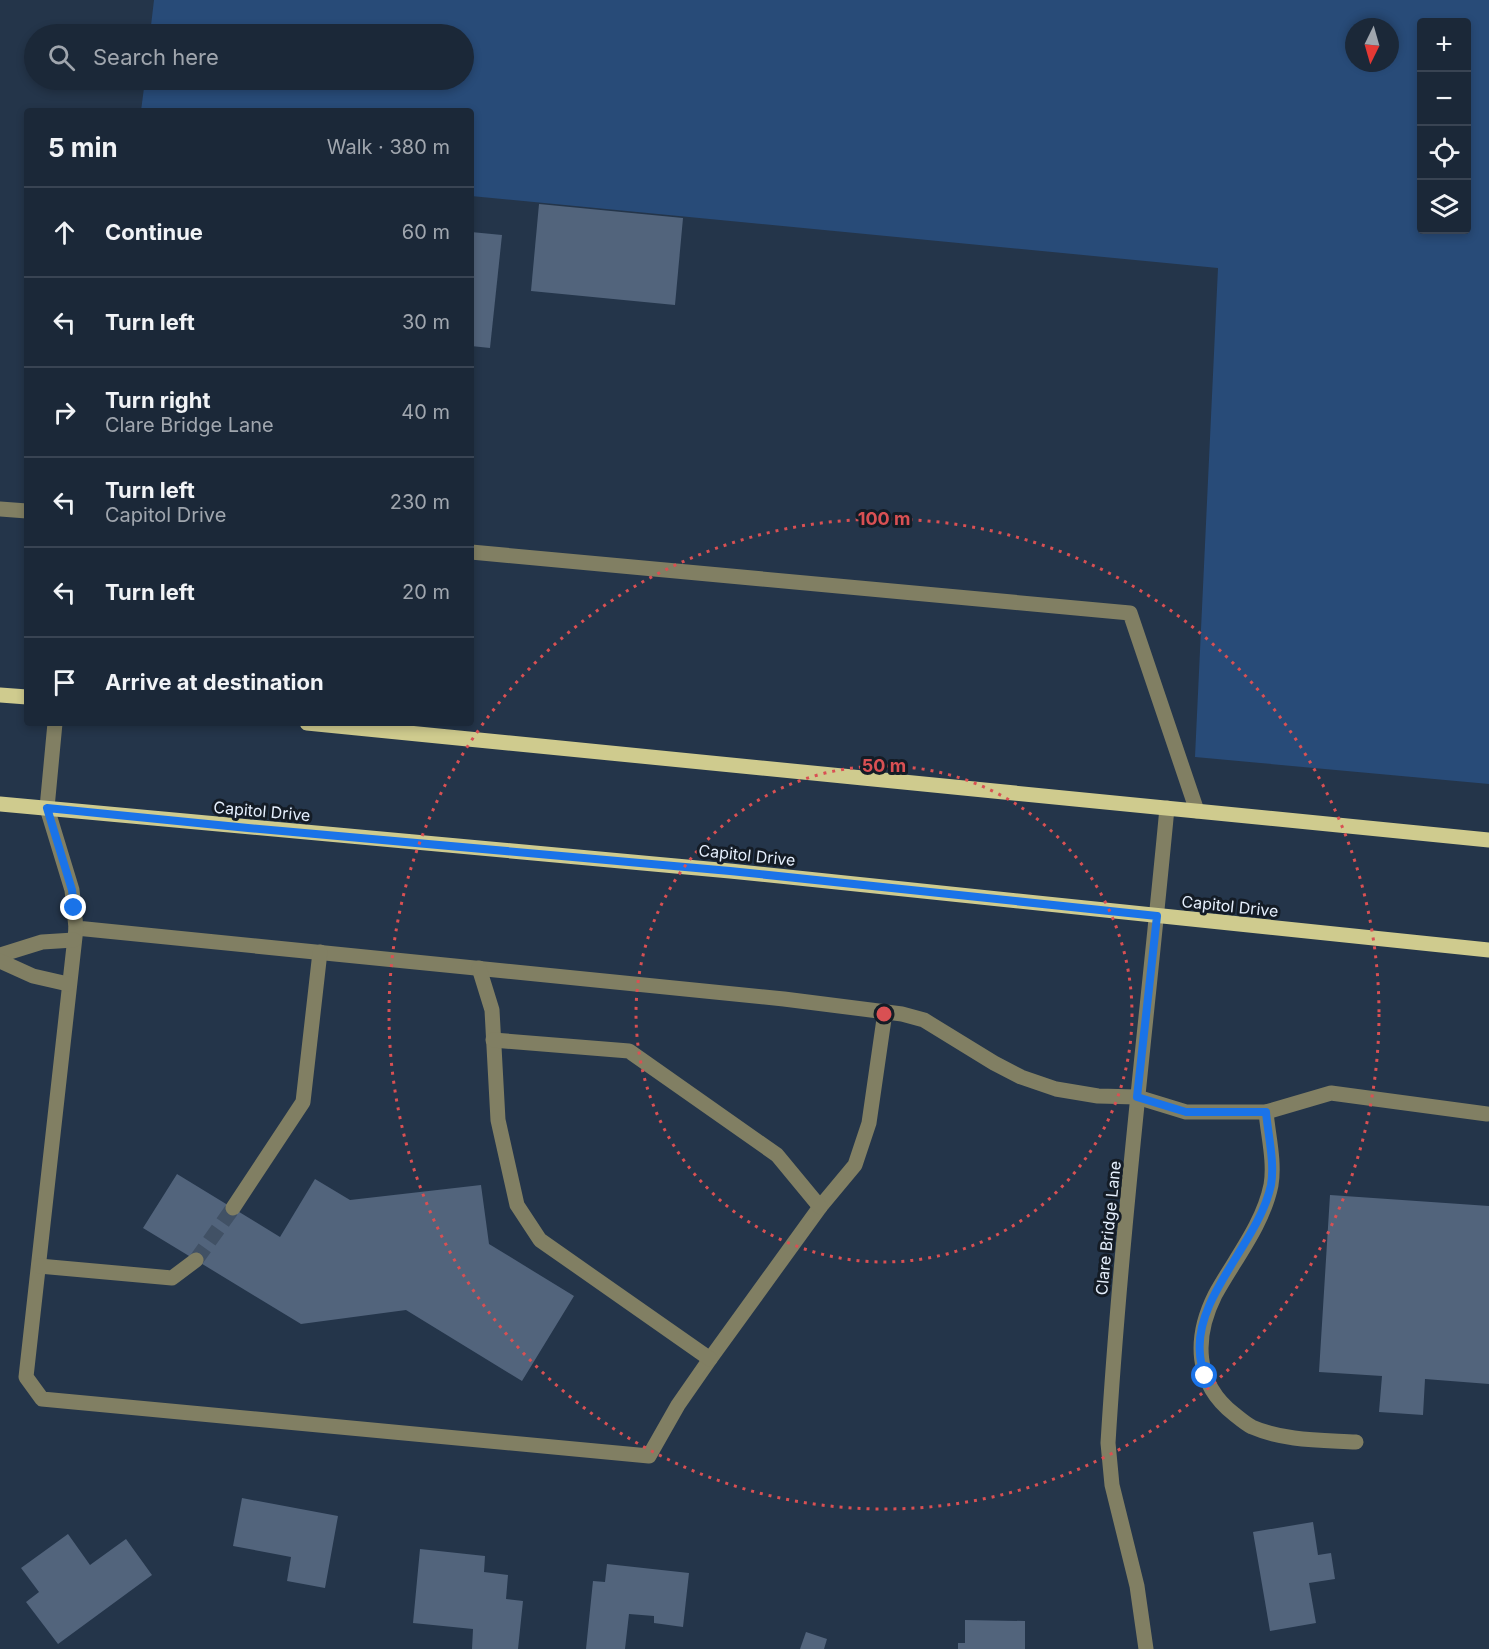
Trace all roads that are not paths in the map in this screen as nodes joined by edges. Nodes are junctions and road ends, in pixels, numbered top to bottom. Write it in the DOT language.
graph roads {
  1 [pos="0,509"];
  2 [pos="24,511"];
  3 [pos="474,552"];
  4 [pos="0,695"];
  5 [pos="24,697"];
  6 [pos="55,726"];
  7 [pos="337,726"];
  8 [pos="0,804"];
  9 [pos="47,808"];
  10 [pos="1167,808"];
  11 [pos="1197,812"];
  12 [pos="1489,840"];
  13 [pos="1157,916"];
  14 [pos="75,934"];
  15 [pos="1489,950"];
  16 [pos="320,952"];
  17 [pos="0,955"];
  18 [pos="0,961"];
  19 [pos="479,968"];
  20 [pos="68,984"];
  21 [pos="885,1012"];
  22 [pos="494,1040"];
  23 [pos="1137,1097"];
  24 [pos="1266,1112"];
  25 [pos="1487,1114"];
  26 [pos="820,1207"];
  27 [pos="233,1208"];
  28 [pos="196,1260"];
  29 [pos="39,1266"];
  30 [pos="710,1359"];
  31 [pos="1356,1442"];
  32 [pos="1146,1649"];
  1 -- 2 [label="street"];
  3 -- 11 [label="street"];
  4 -- 5 [label="main road"];
  6 -- 9 [label="street"];
  7 -- 10 [label="main road"];
  8 -- 9 [label="main road, Capitol Drive"];
  9 -- 13 [label="main road, Capitol Drive"];
  9 -- 14 [label="street"];
  10 -- 11 [label="main road"];
  10 -- 13 [label="street, Clare Bridge Lane"];
  11 -- 12 [label="main road"];
  13 -- 15 [label="main road, Capitol Drive"];
  13 -- 23 [label="street, Clare Bridge Lane"];
  14 -- 16 [label="street"];
  14 -- 17 [label="street"];
  14 -- 20 [label="street"];
  16 -- 19 [label="street"];
  16 -- 27 [label="street"];
  18 -- 20 [label="street"];
  19 -- 21 [label="street"];
  19 -- 22 [label="street"];
  20 -- 29 [label="street"];
  21 -- 23 [label="street"];
  21 -- 26 [label="street"];
  22 -- 26 [label="street"];
  22 -- 30 [label="street"];
  23 -- 24 [label="street"];
  23 -- 32 [label="street, Clare Bridge Lane"];
  24 -- 25 [label="street"];
  24 -- 31 [label="street"];
  26 -- 30 [label="street"];
  28 -- 29 [label="street"];
  29 -- 30 [label="street"];
}
